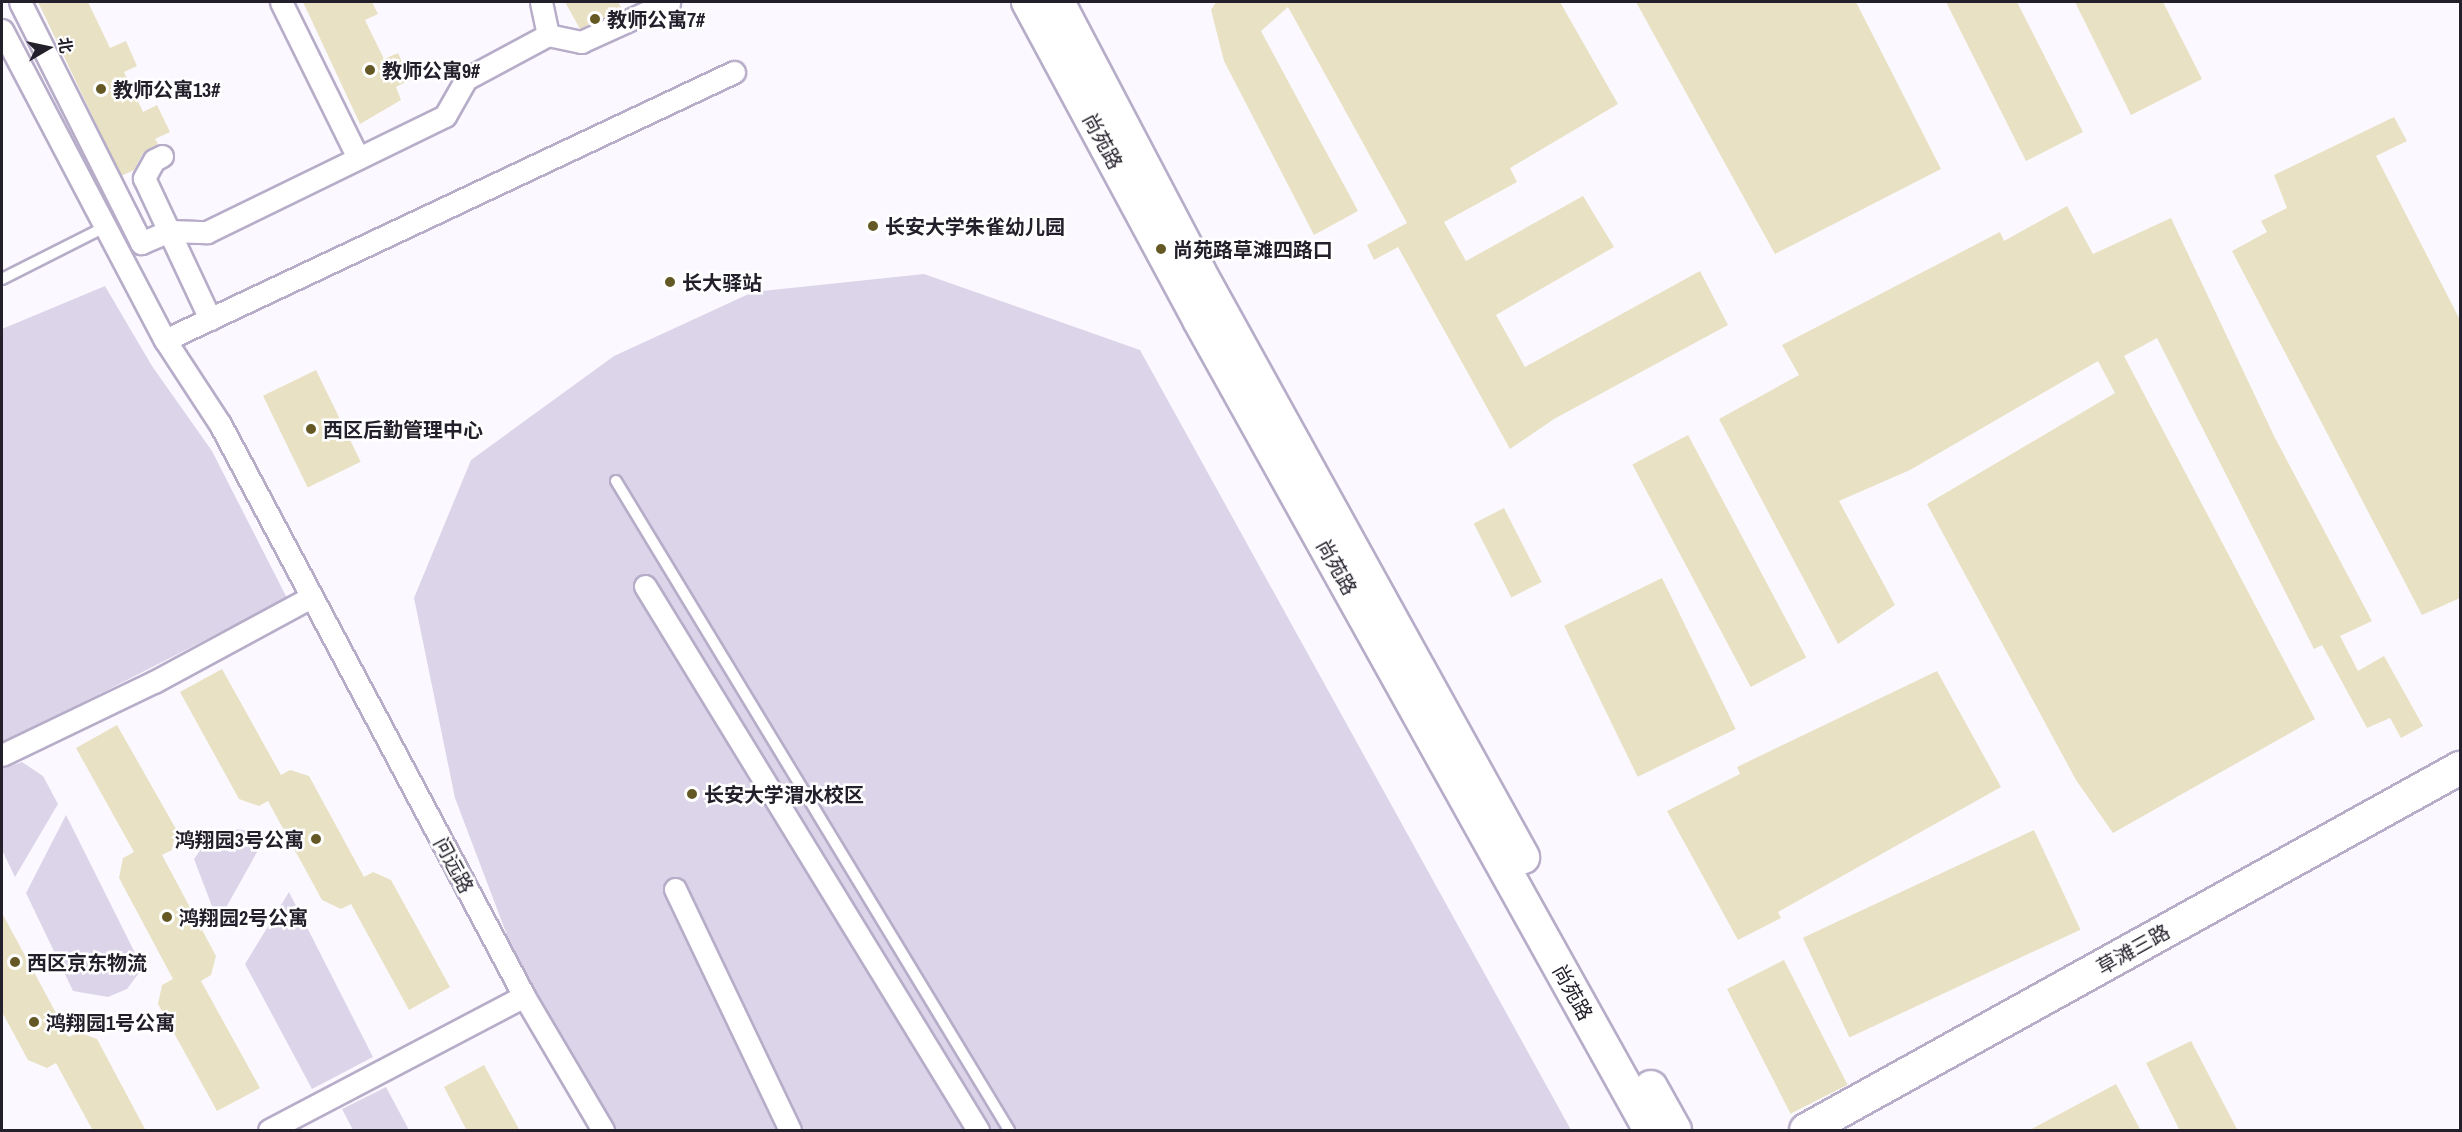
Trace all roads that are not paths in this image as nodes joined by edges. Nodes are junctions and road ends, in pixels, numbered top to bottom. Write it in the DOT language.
graph roads {
  1 [pos="20,2"];
  2 [pos="281,2"];
  3 [pos="541,2"];
  4 [pos="669,2"];
  5 [pos="1028,2"];
  6 [pos="1058,2"];
  7 [pos="2,30"];
  8 [pos="548,34"];
  9 [pos="734,72"];
  10 [pos="162,156"];
  11 [pos="358,158"];
  12 [pos="105,227"];
  13 [pos="169,231"];
  14 [pos="2,279"];
  15 [pos="210,319"];
  16 [pos="165,340"];
  17 [pos="616,481"];
  18 [pos="645,586"];
  19 [pos="311,597"];
  20 [pos="2,755"];
  21 [pos="2460,768"];
  22 [pos="675,889"];
  23 [pos="524,996"];
  24 [pos="269,1131"];
  25 [pos="603,1131"];
  26 [pos="790,1131"];
  27 [pos="978,1131"];
  28 [pos="1009,1131"];
  29 [pos="1650,1131"];
  30 [pos="1675,1131"];
  31 [pos="1806,1131"];
  1 -- 13 [label="street"];
  2 -- 11 [label="street"];
  3 -- 8 [label="street"];
  4 -- 8 [label="street"];
  5 -- 29 [label="main road, 尚苑路"];
  6 -- 30 [label="main road, 尚苑路"];
  7 -- 12 [label="street, 问远路"];
  8 -- 11 [label="street"];
  9 -- 15 [label="street"];
  10 -- 13 [label="street"];
  11 -- 13 [label="street"];
  12 -- 14 [label="lane"];
  12 -- 16 [label="street, 问远路"];
  13 -- 15 [label="street"];
  15 -- 16 [label="street"];
  16 -- 19 [label="street, 问远路"];
  17 -- 28 [label="lane"];
  18 -- 27 [label="street"];
  19 -- 20 [label="street"];
  19 -- 23 [label="street, 问远路"];
  21 -- 31 [label="main road, 草滩三路"];
  22 -- 26 [label="street"];
  23 -- 24 [label="street"];
  23 -- 25 [label="street, 问远路"];
}
